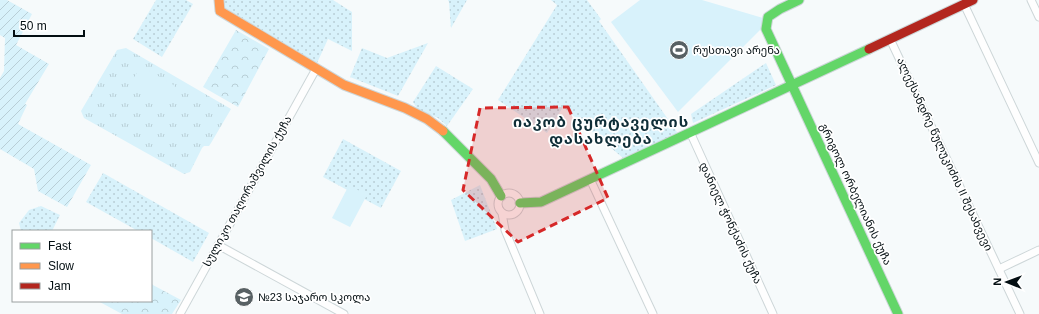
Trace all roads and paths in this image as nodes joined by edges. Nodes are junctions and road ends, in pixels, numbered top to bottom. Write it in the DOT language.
graph roads {
  1 [pos="219,0"];
  2 [pos="799,0"];
  3 [pos="1031,0"];
  4 [pos="969,2"];
  5 [pos="1039,17"];
  6 [pos="890,38"];
  7 [pos="316,69"];
  8 [pos="791,85"];
  9 [pos="690,132"];
  10 [pos="1039,163"];
  11 [pos="590,179"];
  12 [pos="501,196"];
  13 [pos="520,203"];
  14 [pos="502,213"];
  15 [pos="218,245"];
  16 [pos="1039,250"];
  17 [pos="999,270"];
  18 [pos="180,314"];
  19 [pos="344,314"];
  20 [pos="540,314"];
  21 [pos="653,314"];
  22 [pos="773,314"];
  23 [pos="898,314"];
  24 [pos="1020,314"];
  1 -- 7 [label="street"];
  2 -- 8 [label="street, გრიგოლ ორბელიანის ქუჩა"];
  3 -- 5 [label="street"];
  4 -- 6 [label="street"];
  4 -- 10 [label="street"];
  6 -- 8 [label="street"];
  6 -- 17 [label="street, ალექსანდრე წულუკიძის II შესახვევი"];
  7 -- 12 [label="street"];
  7 -- 15 [label="street, სულიკო თაღორაშვილის ქუჩა"];
  8 -- 9 [label="street"];
  8 -- 23 [label="street, გრიგოლ ორბელიანის ქუჩა"];
  9 -- 11 [label="street"];
  9 -- 22 [label="street, დანიელ ჭონქაძის ქუჩა"];
  11 -- 13 [label="street"];
  11 -- 21 [label="street"];
  12 -- 13 [label="street"];
  12 -- 14 [label="street"];
  13 -- 14 [label="street"];
  14 -- 20 [label="street"];
  15 -- 18 [label="street, სულიკო თაღორაშვილის ქუჩა"];
  15 -- 19 [label="street"];
  16 -- 17 [label="street"];
  17 -- 24 [label="street, ალექსანდრე წულუკიძის II შესახვევი"];
}
